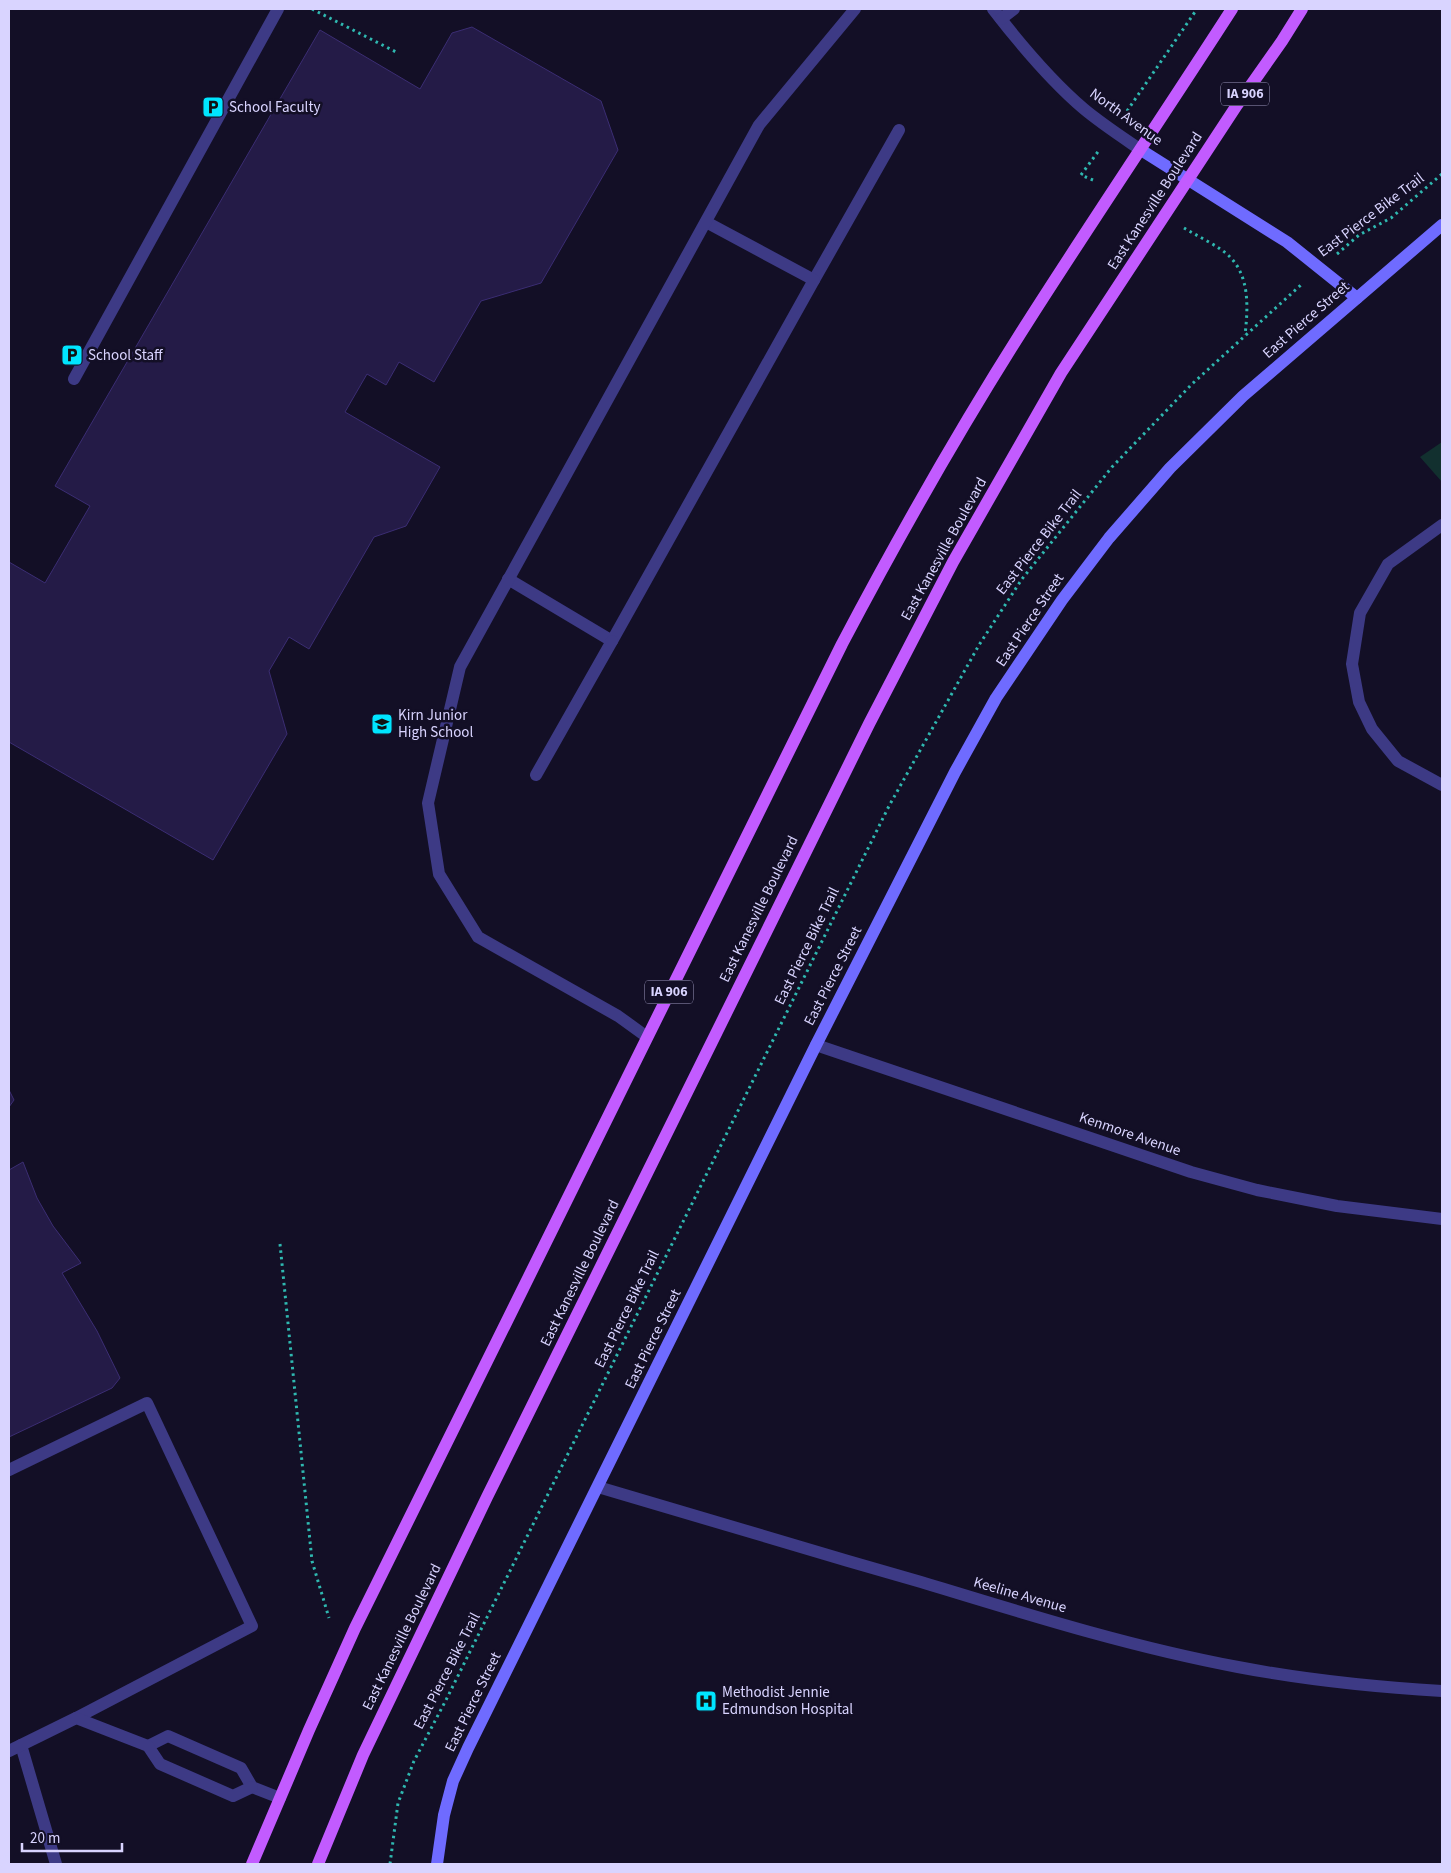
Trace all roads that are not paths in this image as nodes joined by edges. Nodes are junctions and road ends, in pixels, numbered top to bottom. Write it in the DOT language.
graph roads {
  1 [pos="278,9"];
  2 [pos="855,9"];
  3 [pos="1014,9"];
  4 [pos="1232,9"];
  5 [pos="1302,9"];
  6 [pos="997,14"];
  7 [pos="899,130"];
  8 [pos="1141,150"];
  9 [pos="1188,180"];
  10 [pos="706,222"];
  11 [pos="1442,225"];
  12 [pos="814,280"];
  13 [pos="1358,298"];
  14 [pos="74,379"];
  15 [pos="1442,525"];
  16 [pos="508,579"];
  17 [pos="612,641"];
  18 [pos="536,775"];
  19 [pos="1442,785"];
  20 [pos="647,1037"];
  21 [pos="816,1045"];
  22 [pos="1442,1219"];
  23 [pos="9,1470"];
  24 [pos="598,1487"];
  25 [pos="1442,1691"];
  26 [pos="76,1718"];
  27 [pos="148,1746"];
  28 [pos="15,1748"];
  29 [pos="252,1787"];
  30 [pos="280,1798"];
  31 [pos="56,1864"];
  32 [pos="252,1864"];
  33 [pos="318,1864"];
  34 [pos="437,1864"];
  1 -- 14 [label="street"];
  2 -- 10 [label="street"];
  3 -- 6 [label="street"];
  4 -- 8 [label="main road, IA 906"];
  5 -- 9 [label="main road, East Kanesville Boulevard / IA 906"];
  6 -- 8 [label="street, North Avenue"];
  7 -- 12 [label="street"];
  8 -- 9 [label="main road, North Avenue"];
  8 -- 20 [label="main road, IA 906"];
  9 -- 13 [label="main road, North Avenue"];
  9 -- 33 [label="main road, East Kanesville Boulevard / IA 906"];
  10 -- 12 [label="street"];
  10 -- 16 [label="street"];
  11 -- 13 [label="main road, East Pierce Street"];
  12 -- 17 [label="street"];
  13 -- 21 [label="main road, East Pierce Street"];
  15 -- 19 [label="street"];
  16 -- 17 [label="street"];
  16 -- 20 [label="street"];
  17 -- 18 [label="street"];
  20 -- 30 [label="main road, IA 906"];
  21 -- 22 [label="street, Kenmore Avenue"];
  21 -- 24 [label="main road, East Pierce Street"];
  23 -- 26 [label="street"];
  24 -- 25 [label="street, Keeline Avenue"];
  24 -- 34 [label="main road, East Pierce Street"];
  26 -- 27 [label="street"];
  26 -- 28 [label="street"];
  27 -- 29 [label="street"];
  27 -- 29 [label="street"];
  28 -- 31 [label="street"];
  29 -- 30 [label="street"];
  30 -- 32 [label="main road, IA 906"];
}
